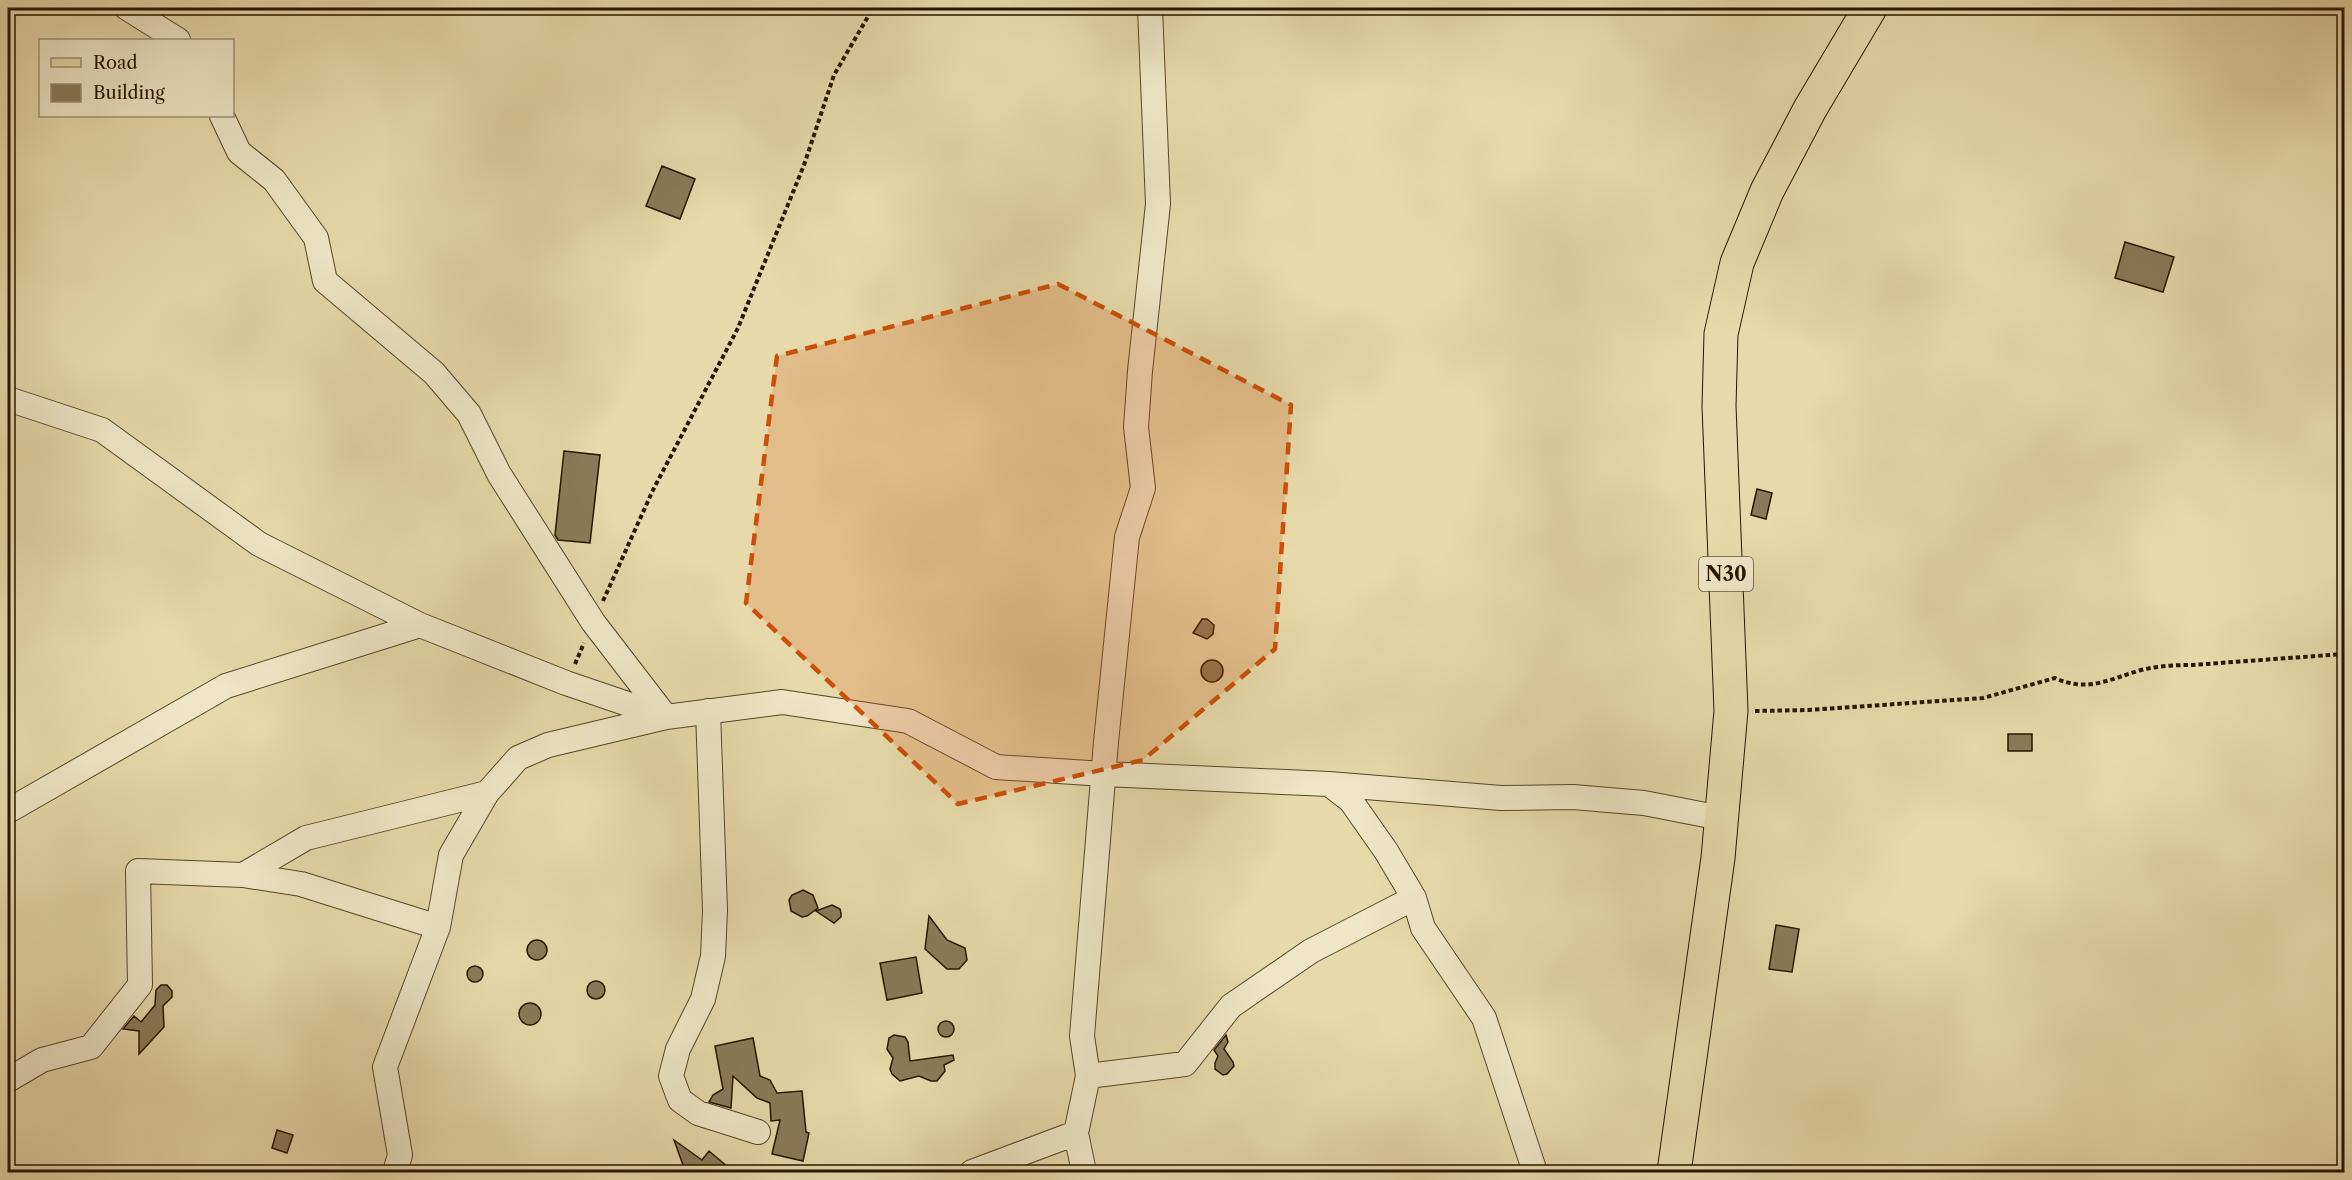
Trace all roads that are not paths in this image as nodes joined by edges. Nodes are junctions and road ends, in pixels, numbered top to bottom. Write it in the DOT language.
graph roads {
  1 [pos="127,8"];
  2 [pos="1150,8"];
  3 [pos="1870,8"];
  4 [pos="176,39"];
  5 [pos="222,117"];
  6 [pos="8,399"];
  7 [pos="420,625"];
  8 [pos="708,711"];
  9 [pos="666,717"];
  10 [pos="1104,774"];
  11 [pos="1329,784"];
  12 [pos="487,793"];
  13 [pos="8,811"];
  14 [pos="1721,818"];
  15 [pos="243,875"];
  16 [pos="1414,898"];
  17 [pos="438,927"];
  18 [pos="1088,1076"];
  19 [pos="8,1080"];
  20 [pos="758,1132"];
  21 [pos="1076,1133"];
  22 [pos="395,1173"];
  23 [pos="972,1173"];
  24 [pos="1084,1173"];
  25 [pos="1535,1173"];
  26 [pos="1674,1173"];
  1 -- 4 [label="street"];
  2 -- 10 [label="street"];
  3 -- 14 [label="main road, N30"];
  5 -- 9 [label="street"];
  6 -- 7 [label="street"];
  7 -- 9 [label="street"];
  7 -- 13 [label="street"];
  8 -- 9 [label="street"];
  8 -- 10 [label="street"];
  8 -- 20 [label="street"];
  9 -- 12 [label="street"];
  10 -- 11 [label="street"];
  10 -- 18 [label="street"];
  11 -- 14 [label="street"];
  11 -- 16 [label="street"];
  12 -- 15 [label="street"];
  12 -- 17 [label="street"];
  14 -- 26 [label="main road, N30"];
  15 -- 17 [label="street"];
  15 -- 19 [label="street"];
  16 -- 18 [label="street"];
  16 -- 25 [label="street"];
  17 -- 22 [label="street"];
  18 -- 21 [label="street"];
  21 -- 23 [label="street"];
  21 -- 24 [label="street"];
}
